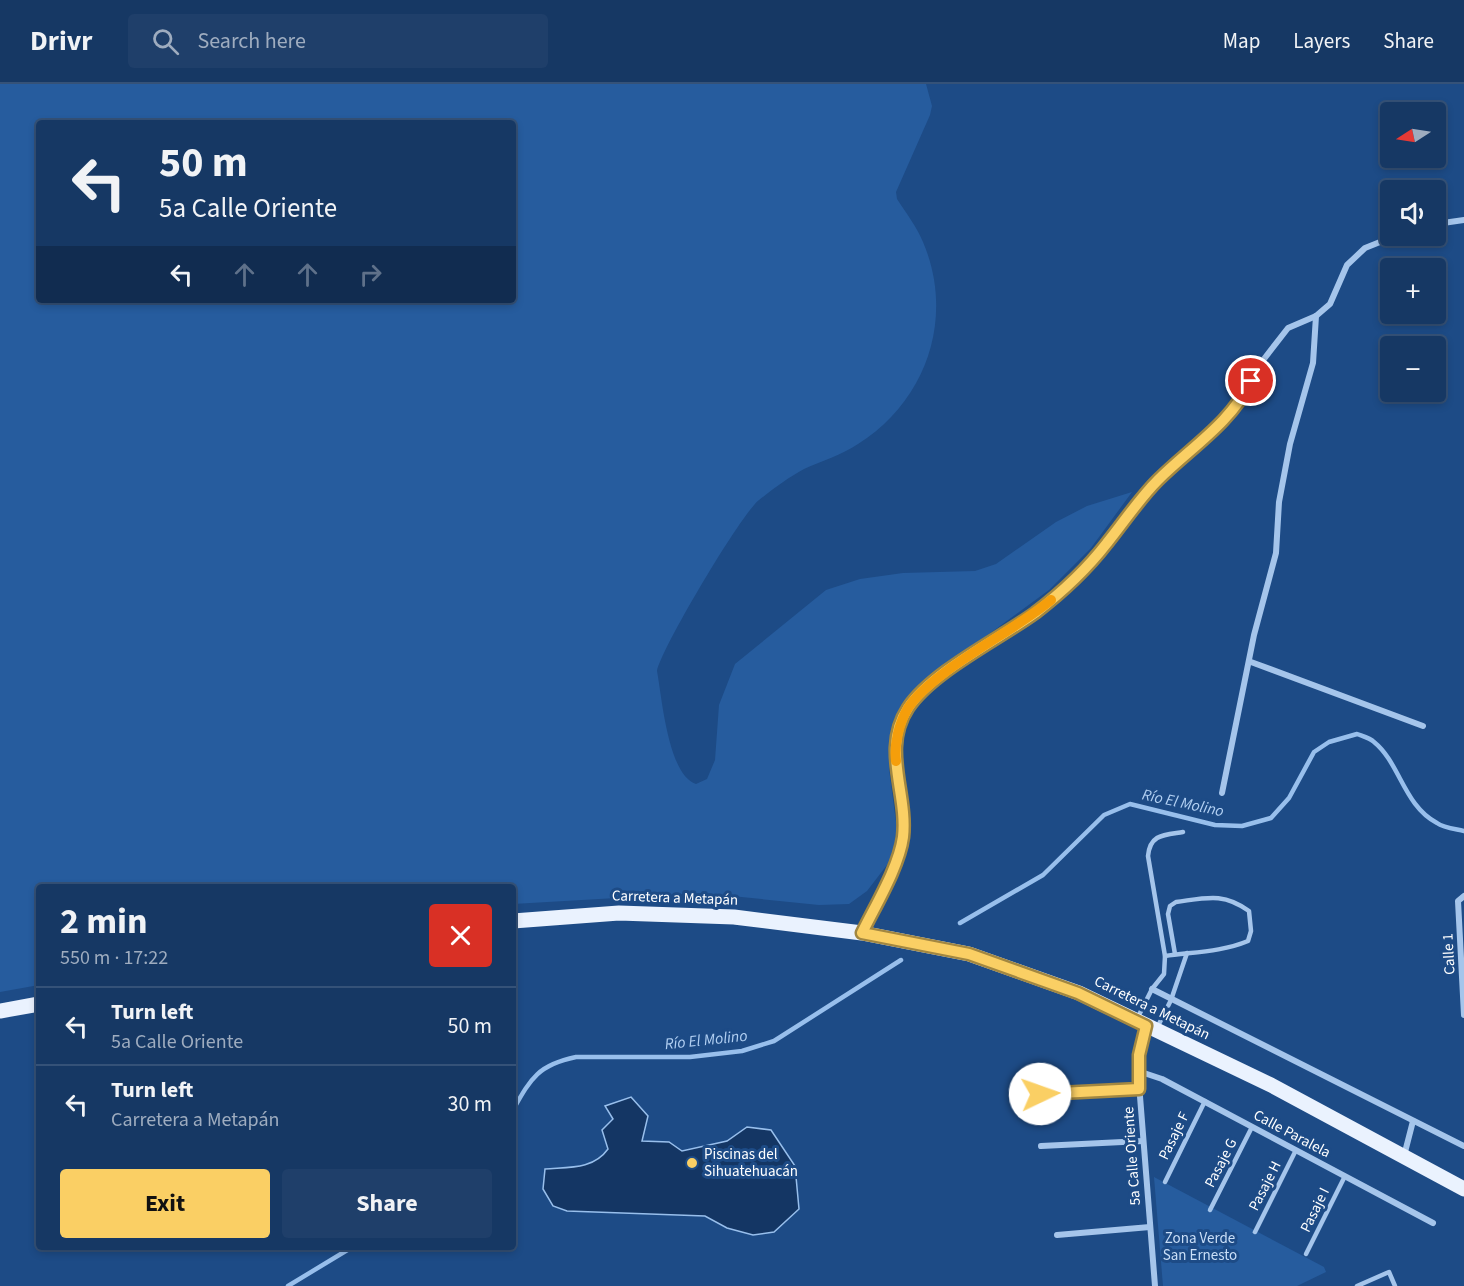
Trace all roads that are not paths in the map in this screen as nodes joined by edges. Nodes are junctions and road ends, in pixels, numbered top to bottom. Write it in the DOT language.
graph roads {
  1 [pos="1464,220"];
  2 [pos="1446,223"];
  3 [pos="1380,242"];
  4 [pos="1316,316"];
  5 [pos="1251,662"];
  6 [pos="1423,726"];
  7 [pos="1222,793"];
  8 [pos="1183,832"];
  9 [pos="1464,896"];
  10 [pos="516,921"];
  11 [pos="862,933"];
  12 [pos="1187,953"];
  13 [pos="1175,954"];
  14 [pos="1165,956"];
  15 [pos="1152,989"];
  16 [pos="1171,1000"];
  17 [pos="36,1005"];
  18 [pos="0,1011"];
  19 [pos="1464,1015"];
  20 [pos="1146,1026"];
  21 [pos="1138,1071"];
  22 [pos="1139,1089"];
  23 [pos="1040,1094"];
  24 [pos="1205,1101"];
  25 [pos="1413,1121"];
  26 [pos="1252,1127"];
  27 [pos="1143,1141"];
  28 [pos="1041,1146"];
  29 [pos="1464,1146"];
  30 [pos="1296,1150"];
  31 [pos="1404,1157"];
  32 [pos="1345,1176"];
  33 [pos="1165,1182"];
  34 [pos="1464,1189"];
  35 [pos="1210,1210"];
  36 [pos="1433,1223"];
  37 [pos="1150,1227"];
  38 [pos="1255,1232"];
  39 [pos="1057,1235"];
  40 [pos="1306,1254"];
  41 [pos="1155,1286"];
  42 [pos="1357,1286"];
  43 [pos="1395,1286"];
  1 -- 2 [label="street"];
  3 -- 4 [label="street"];
  4 -- 5 [label="street"];
  4 -- 11 [label="street"];
  5 -- 6 [label="street"];
  5 -- 7 [label="street"];
  8 -- 14 [label="lane"];
  9 -- 19 [label="street, Calle 1"];
  10 -- 11 [label="main road, Carretera a Metapán"];
  11 -- 20 [label="main road, Carretera a Metapán"];
  12 -- 13 [label="lane"];
  12 -- 13 [label="lane"];
  12 -- 16 [label="lane"];
  13 -- 14 [label="lane"];
  14 -- 15 [label="lane"];
  15 -- 16 [label="street"];
  15 -- 20 [label="lane"];
  16 -- 20 [label="lane"];
  16 -- 25 [label="street"];
  17 -- 18 [label="main road"];
  20 -- 21 [label="street, 5a Calle Oriente"];
  20 -- 31 [label="main road, Carretera a Metapán"];
  21 -- 22 [label="street, 5a Calle Oriente"];
  21 -- 24 [label="street, Calle Paralela"];
  22 -- 23 [label="street"];
  22 -- 27 [label="street, 5a Calle Oriente"];
  24 -- 26 [label="street, Calle Paralela"];
  24 -- 33 [label="lane, Pasaje F"];
  25 -- 29 [label="street"];
  25 -- 31 [label="street"];
  26 -- 30 [label="street, Calle Paralela"];
  26 -- 35 [label="lane, Pasaje G"];
  27 -- 28 [label="street"];
  27 -- 37 [label="street, 5a Calle Oriente"];
  30 -- 32 [label="street, Calle Paralela"];
  30 -- 38 [label="lane, Pasaje H"];
  31 -- 34 [label="main road, Carretera a Metapán"];
  32 -- 36 [label="street, Calle Paralela"];
  32 -- 40 [label="lane, Pasaje I"];
  37 -- 39 [label="street"];
  37 -- 41 [label="street, 5a Calle Oriente"];
  42 -- 43 [label="lane"];
}
